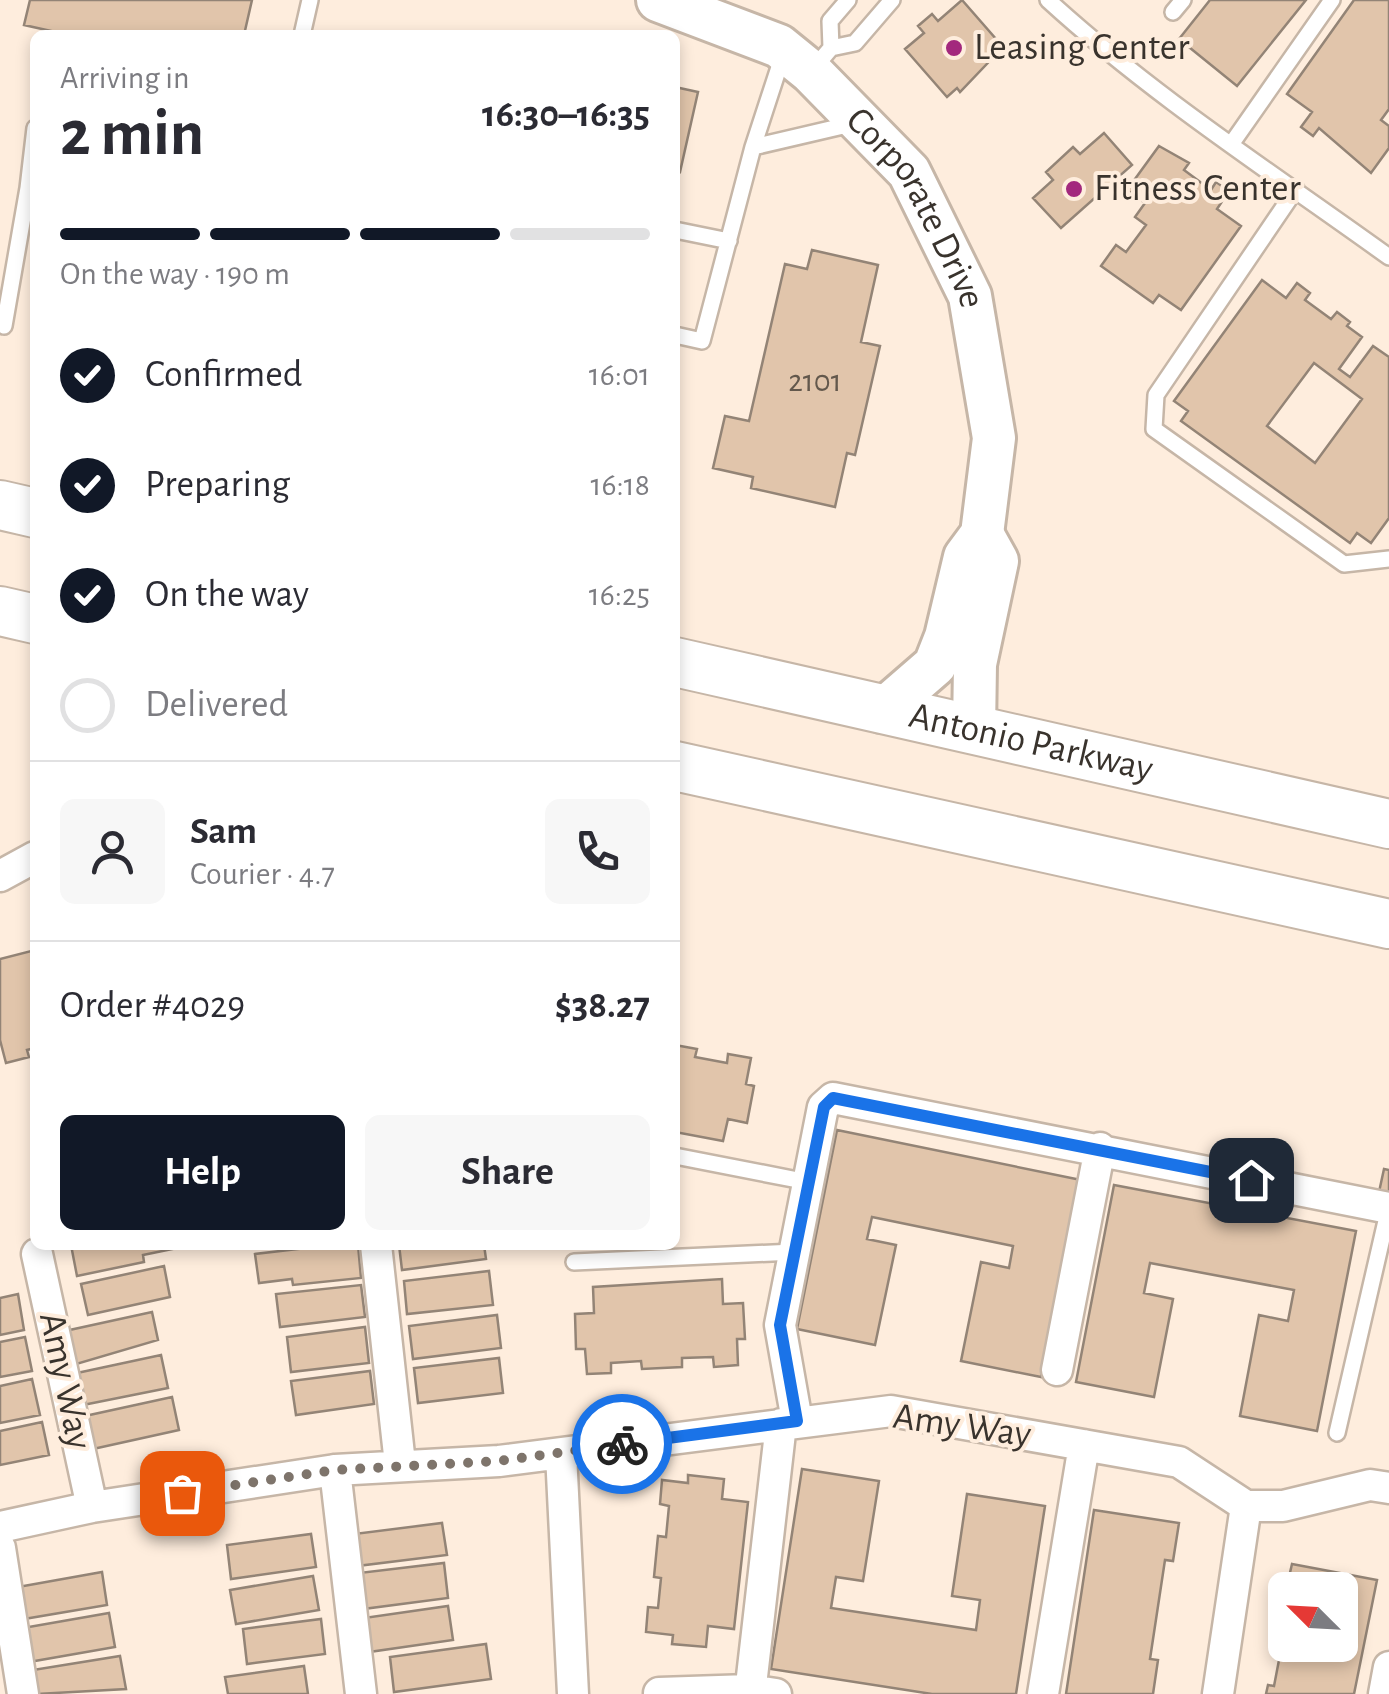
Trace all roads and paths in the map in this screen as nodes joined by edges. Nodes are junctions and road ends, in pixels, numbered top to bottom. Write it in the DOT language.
graph roads {
  1 [pos="310,0"];
  2 [pos="658,0"];
  3 [pos="848,0"];
  4 [pos="892,0"];
  5 [pos="1048,0"];
  6 [pos="1332,0"];
  7 [pos="305,30"];
  8 [pos="809,57"];
  9 [pos="861,122"];
  10 [pos="1232,143"];
  11 [pos="752,147"];
  12 [pos="1296,189"];
  13 [pos="30,199"];
  14 [pos="680,231"];
  15 [pos="729,241"];
  16 [pos="1389,257"];
  17 [pos="4,326"];
  18 [pos="680,337"];
  19 [pos="0,505"];
  20 [pos="30,512"];
  21 [pos="982,534"];
  22 [pos="1389,558"];
  23 [pos="0,611"];
  24 [pos="30,618"];
  25 [pos="680,663"];
  26 [pos="882,711"];
  27 [pos="974,730"];
  28 [pos="680,767"];
  29 [pos="1389,824"];
  30 [pos="30,860"];
  31 [pos="0,876"];
  32 [pos="1389,924"];
  33 [pos="1100,1148"];
  34 [pos="680,1157"];
  35 [pos="808,1182"];
  36 [pos="1389,1208"];
  37 [pos="377,1250"];
  38 [pos="794,1252"];
  39 [pos="38,1254"];
  40 [pos="574,1262"];
  41 [pos="1058,1370"];
  42 [pos="789,1422"];
  43 [pos="1337,1433"];
  44 [pos="1084,1445"];
  45 [pos="561,1454"];
  46 [pos="400,1464"];
  47 [pos="335,1470"];
  48 [pos="1389,1488"];
  49 [pos="1246,1506"];
  50 [pos="92,1507"];
  51 [pos="0,1528"];
  52 [pos="0,1548"];
  53 [pos="1389,1667"];
  54 [pos="659,1693"];
  55 [pos="758,1693"];
  56 [pos="23,1694"];
  57 [pos="361,1694"];
  58 [pos="573,1694"];
  59 [pos="1043,1694"];
  60 [pos="1218,1694"];
  61 [pos="1384,1694"];
  1 -- 7 [label="lane"];
  2 -- 8 [label="street, Corporate Drive"];
  3 -- 8 [label="lane"];
  4 -- 8 [label="lane"];
  5 -- 10 [label="lane"];
  6 -- 10 [label="lane"];
  8 -- 9 [label="street, Corporate Drive"];
  8 -- 11 [label="lane"];
  9 -- 11 [label="lane"];
  9 -- 21 [label="street, Corporate Drive"];
  10 -- 12 [label="lane"];
  11 -- 15 [label="lane"];
  12 -- 16 [label="lane"];
  12 -- 22 [label="lane"];
  13 -- 17 [label="lane"];
  14 -- 15 [label="lane"];
  15 -- 18 [label="lane"];
  19 -- 20 [label="main road"];
  21 -- 26 [label="street, Corporate Drive"];
  21 -- 27 [label="street, Corporate Drive"];
  23 -- 24 [label="main road"];
  25 -- 26 [label="main road, Antonio Parkway"];
  26 -- 27 [label="main road, Antonio Parkway"];
  27 -- 29 [label="main road, Antonio Parkway"];
  28 -- 32 [label="main road"];
  30 -- 31 [label="street"];
  33 -- 35 [label="street"];
  33 -- 36 [label="street"];
  33 -- 41 [label="street"];
  34 -- 35 [label="lane"];
  35 -- 38 [label="street"];
  36 -- 43 [label="lane"];
  37 -- 46 [label="street"];
  38 -- 40 [label="lane"];
  38 -- 42 [label="street"];
  39 -- 50 [label="street, Amy Way"];
  42 -- 44 [label="street, Amy Way"];
  42 -- 45 [label="street, Amy Way"];
  42 -- 55 [label="street"];
  44 -- 49 [label="street, Amy Way"];
  44 -- 59 [label="street"];
  45 -- 46 [label="street, Amy Way"];
  45 -- 58 [label="street"];
  46 -- 47 [label="street, Amy Way"];
  47 -- 50 [label="street, Amy Way"];
  47 -- 57 [label="street"];
  48 -- 49 [label="street"];
  49 -- 60 [label="street"];
  50 -- 51 [label="street, Amy Way"];
  52 -- 56 [label="street"];
  53 -- 61 [label="street"];
  54 -- 55 [label="street"];
}
